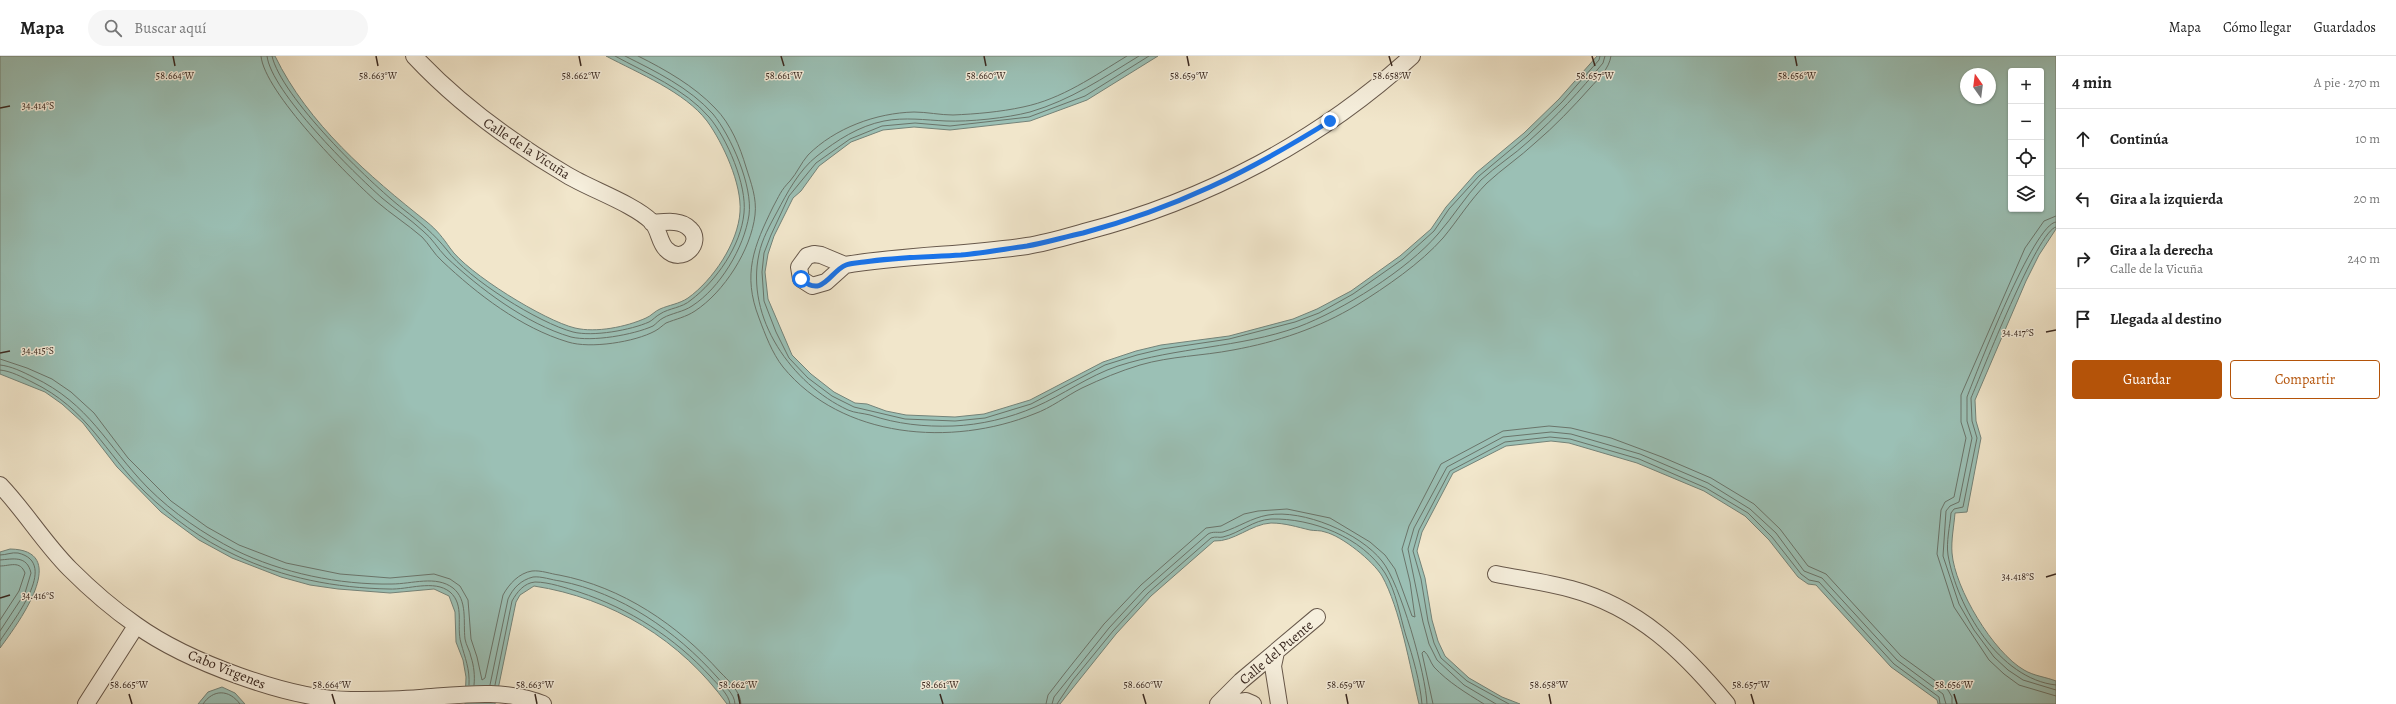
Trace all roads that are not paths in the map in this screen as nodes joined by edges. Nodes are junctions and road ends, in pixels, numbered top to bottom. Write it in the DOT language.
graph roads {
  1 [pos="414,56"];
  2 [pos="1412,56"];
  3 [pos="652,223"];
  4 [pos="845,265"];
  5 [pos="0,486"];
  6 [pos="1496,574"];
  7 [pos="1317,617"];
  8 [pos="136,626"];
  9 [pos="1276,652"];
  10 [pos="349,702"];
  11 [pos="86,704"];
  12 [pos="543,704"];
  13 [pos="1218,704"];
  14 [pos="1225,704"];
  15 [pos="1254,704"];
  16 [pos="1279,704"];
  17 [pos="1727,704"];
  1 -- 3 [label="street, Calle de la Vicuña"];
  2 -- 4 [label="street"];
  5 -- 8 [label="street, Cabo Vírgenes"];
  6 -- 17 [label="street"];
  7 -- 9 [label="street, Calle del Puente"];
  8 -- 10 [label="street, Cabo Vírgenes"];
  8 -- 11 [label="street"];
  9 -- 13 [label="street, Calle del Puente"];
  9 -- 16 [label="street"];
  10 -- 12 [label="street, Cabo Vírgenes"];
  14 -- 15 [label="street"];
}
